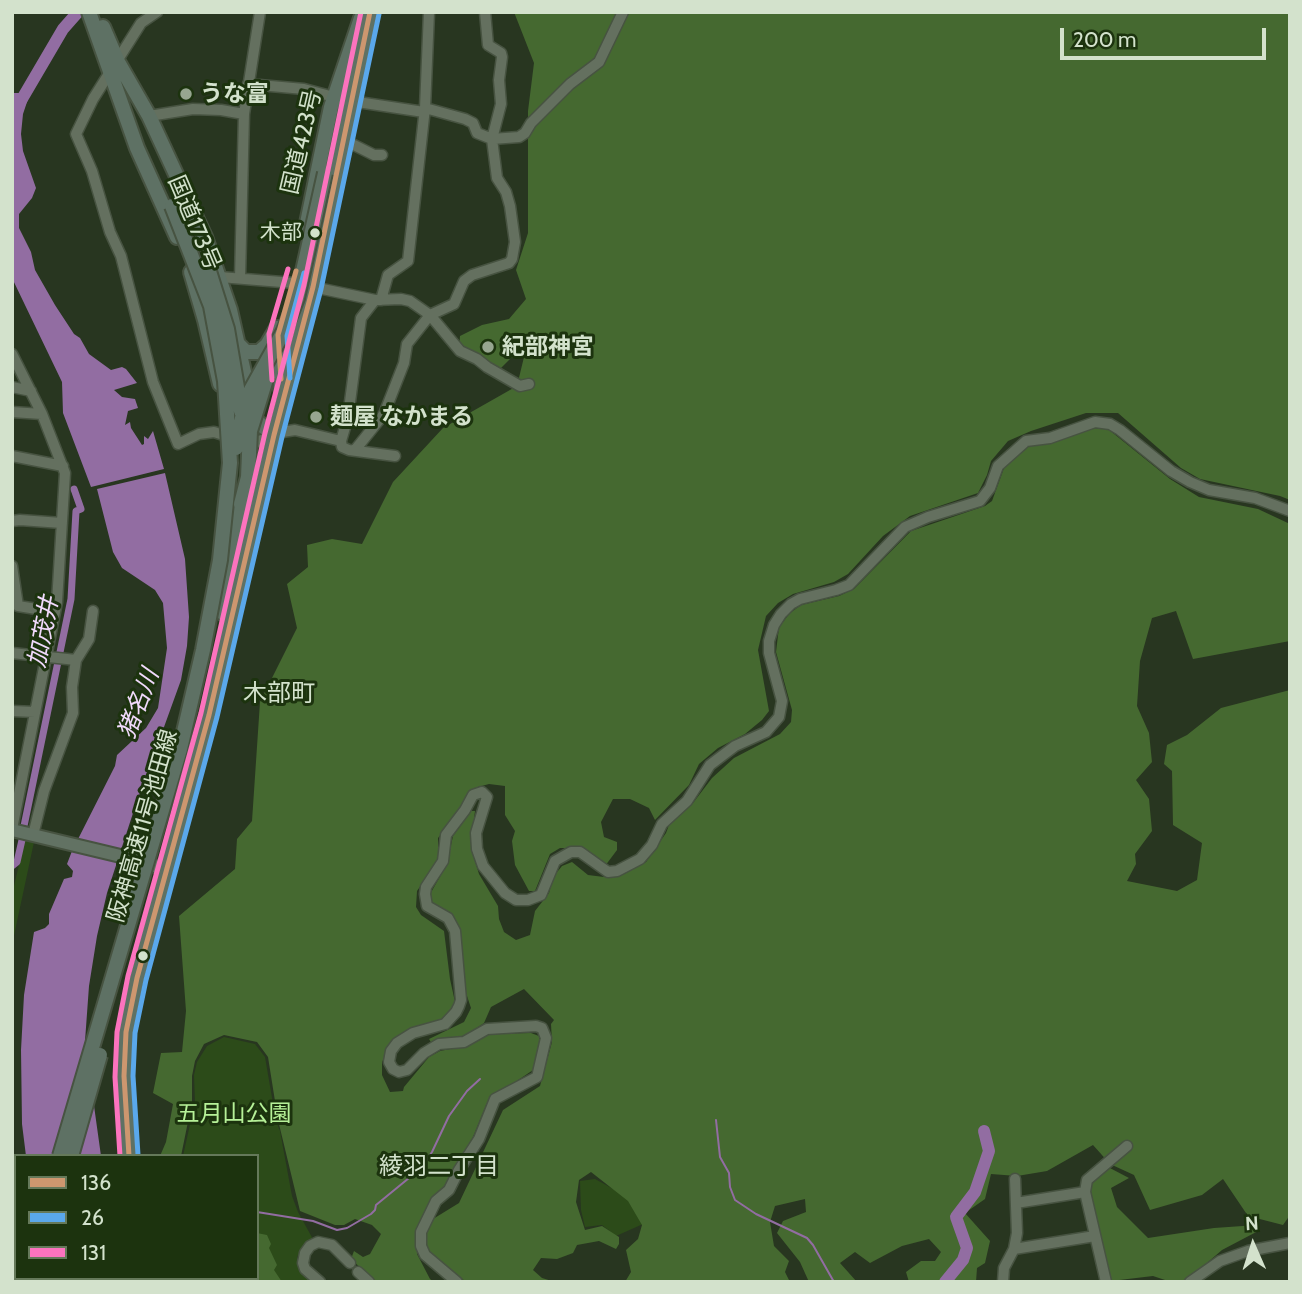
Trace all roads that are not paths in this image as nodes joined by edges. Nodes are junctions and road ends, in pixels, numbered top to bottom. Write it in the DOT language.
graph roads {
  1 [pos="147,12"];
  2 [pos="157,12"];
  3 [pos="260,12"];
  4 [pos="363,12"];
  5 [pos="370,12"];
  6 [pos="429,12"];
  7 [pos="485,12"];
  8 [pos="623,12"];
  9 [pos="92,13"];
  10 [pos="141,23"];
  11 [pos="367,28"];
  12 [pos="351,47"];
  13 [pos="116,72"];
  14 [pos="248,84"];
  15 [pos="334,97"];
  16 [pos="351,101"];
  17 [pos="424,110"];
  18 [pos="244,114"];
  19 [pos="149,116"];
  20 [pos="492,139"];
  21 [pos="343,144"];
  22 [pos="382,155"];
  23 [pos="176,204"];
  24 [pos="220,277"];
  25 [pos="240,278"];
  26 [pos="294,283"];
  27 [pos="313,287"];
  28 [pos="378,300"];
  29 [pos="430,315"];
  30 [pos="281,320"];
  31 [pos="239,345"];
  32 [pos="12,354"];
  33 [pos="529,384"];
  34 [pos="12,387"];
  35 [pos="31,391"];
  36 [pos="12,412"];
  37 [pos="42,414"];
  38 [pos="274,435"];
  39 [pos="341,441"];
  40 [pos="355,450"];
  41 [pos="12,456"];
  42 [pos="395,456"];
  43 [pos="63,466"];
  44 [pos="241,504"];
  45 [pos="1290,511"];
  46 [pos="12,521"];
  47 [pos="62,523"];
  48 [pos="220,560"];
  49 [pos="12,566"];
  50 [pos="14,591"];
  51 [pos="93,611"];
  52 [pos="55,612"];
  53 [pos="12,653"];
  54 [pos="46,657"];
  55 [pos="76,660"];
  56 [pos="12,711"];
  57 [pos="35,712"];
  58 [pos="25,833"];
  59 [pos="167,870"];
  60 [pos="1127,1146"];
  61 [pos="61,1154"];
  62 [pos="72,1154"];
  63 [pos="130,1154"];
  64 [pos="1015,1179"];
  65 [pos="1085,1192"];
  66 [pos="1016,1203"];
  67 [pos="1096,1236"];
  68 [pos="1290,1243"];
  69 [pos="12,1244"];
  70 [pos="1014,1249"];
  71 [pos="14,1282"];
  72 [pos="320,1282"];
  73 [pos="369,1282"];
  74 [pos="457,1282"];
  75 [pos="1003,1282"];
  76 [pos="1106,1282"];
  77 [pos="1190,1282"];
  1 -- 10 [label="street"];
  2 -- 10 [label="street"];
  3 -- 14 [label="street"];
  4 -- 12 [label="highway, 国道423号"];
  5 -- 11 [label="highway, 国道423号"];
  6 -- 17 [label="street"];
  7 -- 20 [label="street"];
  8 -- 20 [label="street"];
  9 -- 13 [label="highway, 国道173号"];
  10 -- 13 [label="street"];
  11 -- 16 [label="highway, 国道423号"];
  11 -- 44 [label="highway, bridge"];
  12 -- 15 [label="highway, 国道423号"];
  12 -- 48 [label="highway, bridge"];
  13 -- 19 [label="highway, 国道173号"];
  13 -- 23 [label="highway"];
  13 -- 38 [label="highway, 国道173号"];
  13 -- 38 [label="street"];
  14 -- 15 [label="street"];
  14 -- 18 [label="street"];
  15 -- 26 [label="highway, 国道423号"];
  16 -- 17 [label="street"];
  16 -- 21 [label="highway, 国道423号"];
  17 -- 20 [label="street"];
  17 -- 28 [label="street"];
  18 -- 19 [label="street"];
  18 -- 25 [label="street"];
  19 -- 24 [label="highway, 国道173号"];
  20 -- 29 [label="street"];
  21 -- 22 [label="street"];
  21 -- 27 [label="highway, 国道423号"];
  23 -- 44 [label="highway, bridge"];
  23 -- 48 [label="highway, bridge"];
  24 -- 25 [label="street"];
  24 -- 31 [label="highway, 国道173号"];
  25 -- 26 [label="street"];
  26 -- 27 [label="street"];
  26 -- 30 [label="highway, 国道423号"];
  27 -- 28 [label="street"];
  27 -- 38 [label="highway, 国道423号"];
  28 -- 29 [label="street"];
  28 -- 39 [label="street"];
  29 -- 33 [label="street"];
  29 -- 40 [label="street"];
  30 -- 31 [label="highway"];
  30 -- 38 [label="highway, 国道423号"];
  31 -- 38 [label="highway, 国道173号"];
  32 -- 35 [label="street"];
  34 -- 35 [label="street"];
  35 -- 37 [label="street"];
  36 -- 37 [label="street"];
  37 -- 43 [label="street"];
  38 -- 39 [label="street"];
  38 -- 59 [label="highway"];
  39 -- 40 [label="street"];
  40 -- 42 [label="street"];
  41 -- 43 [label="street"];
  43 -- 47 [label="street"];
  44 -- 62 [label="highway, 阪神高速11号池田線, bridge"];
  45 -- 74 [label="street"];
  46 -- 47 [label="street"];
  47 -- 52 [label="street"];
  48 -- 61 [label="highway, 阪神高速11号池田線, bridge"];
  49 -- 50 [label="street"];
  50 -- 52 [label="street"];
  51 -- 55 [label="street"];
  52 -- 54 [label="street"];
  53 -- 54 [label="street"];
  54 -- 55 [label="street"];
  54 -- 57 [label="street"];
  55 -- 58 [label="street"];
  56 -- 57 [label="street"];
  57 -- 58 [label="street"];
  58 -- 59 [label="main road"];
  59 -- 63 [label="highway"];
  60 -- 65 [label="street"];
  64 -- 66 [label="street"];
  65 -- 66 [label="street"];
  65 -- 67 [label="street"];
  66 -- 70 [label="street"];
  67 -- 70 [label="street"];
  67 -- 76 [label="street"];
  68 -- 77 [label="street"];
  69 -- 71 [label="street"];
  70 -- 75 [label="street"];
  72 -- 73 [label="street"];
}
